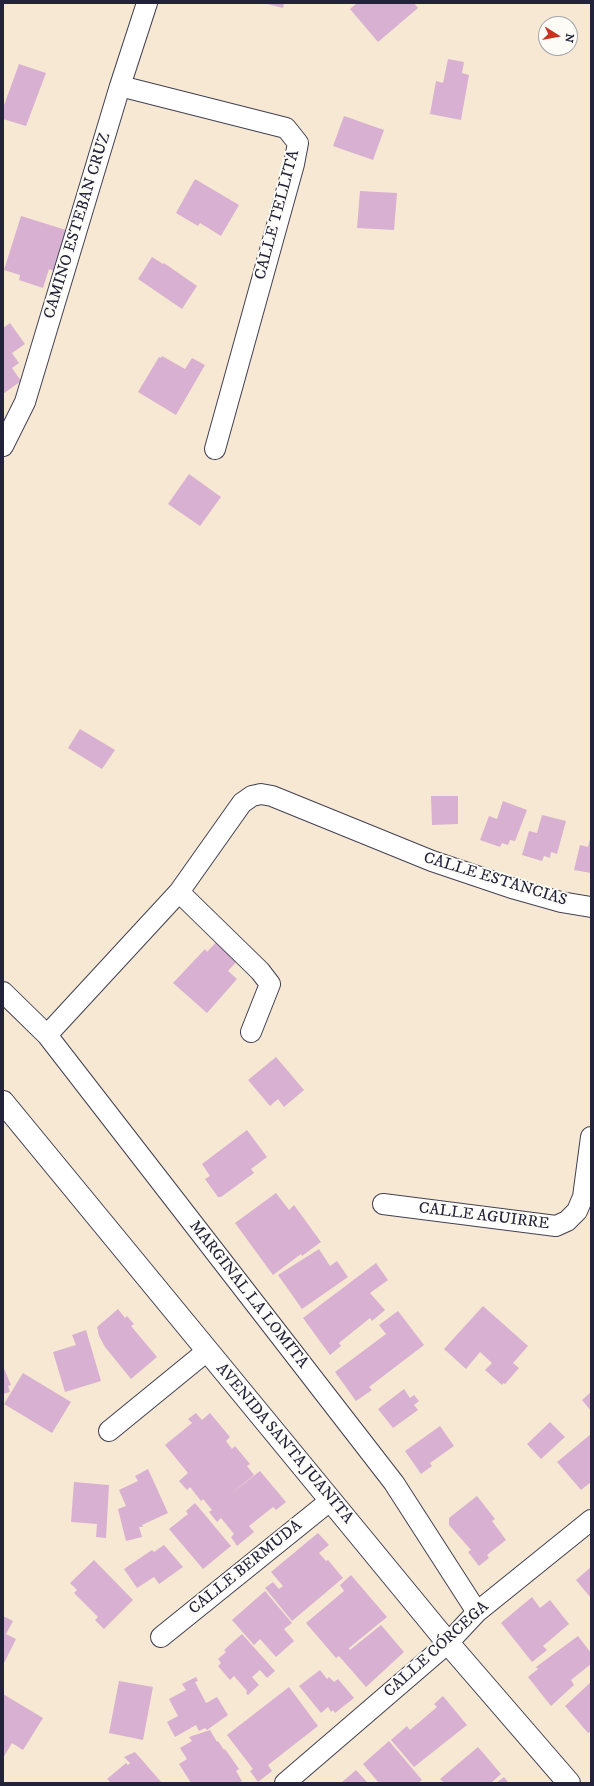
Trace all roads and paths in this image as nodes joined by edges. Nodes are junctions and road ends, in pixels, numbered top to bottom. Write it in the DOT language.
graph roads {
  1 [pos="147,3"];
  2 [pos="120,86"];
  3 [pos="3,446"];
  4 [pos="215,449"];
  5 [pos="179,892"];
  6 [pos="591,907"];
  7 [pos="3,992"];
  8 [pos="251,1032"];
  9 [pos="47,1035"];
  10 [pos="3,1102"];
  11 [pos="591,1137"];
  12 [pos="383,1204"];
  13 [pos="206,1351"];
  14 [pos="109,1431"];
  15 [pos="331,1500"];
  16 [pos="591,1520"];
  17 [pos="477,1612"];
  18 [pos="160,1637"];
  19 [pos="448,1643"];
  20 [pos="285,1783"];
  21 [pos="568,1783"];
  1 -- 2 [label="street, CAMINO ESTEBAN CRUZ"];
  2 -- 3 [label="street, CAMINO ESTEBAN CRUZ"];
  2 -- 4 [label="street, CALLE TELLITA"];
  5 -- 6 [label="street, CALLE ESTANCIAS"];
  5 -- 8 [label="street"];
  5 -- 9 [label="street, CALLE ESTANCIAS"];
  7 -- 9 [label="street, MARGINAL LA LOMITA"];
  9 -- 17 [label="street, MARGINAL LA LOMITA"];
  10 -- 13 [label="street, AVENIDA SANTA JUANITA"];
  11 -- 12 [label="street, CALLE AGUIRRE"];
  13 -- 14 [label="street"];
  13 -- 15 [label="street, AVENIDA SANTA JUANITA"];
  15 -- 18 [label="street, CALLE BERMUDA"];
  15 -- 19 [label="street, AVENIDA SANTA JUANITA"];
  16 -- 17 [label="street, CALLE CÓRCEGA"];
  17 -- 19 [label="street, CALLE CÓRCEGA"];
  19 -- 20 [label="street, CALLE CÓRCEGA"];
  19 -- 21 [label="street, AVENIDA SANTA JUANITA"];
}
